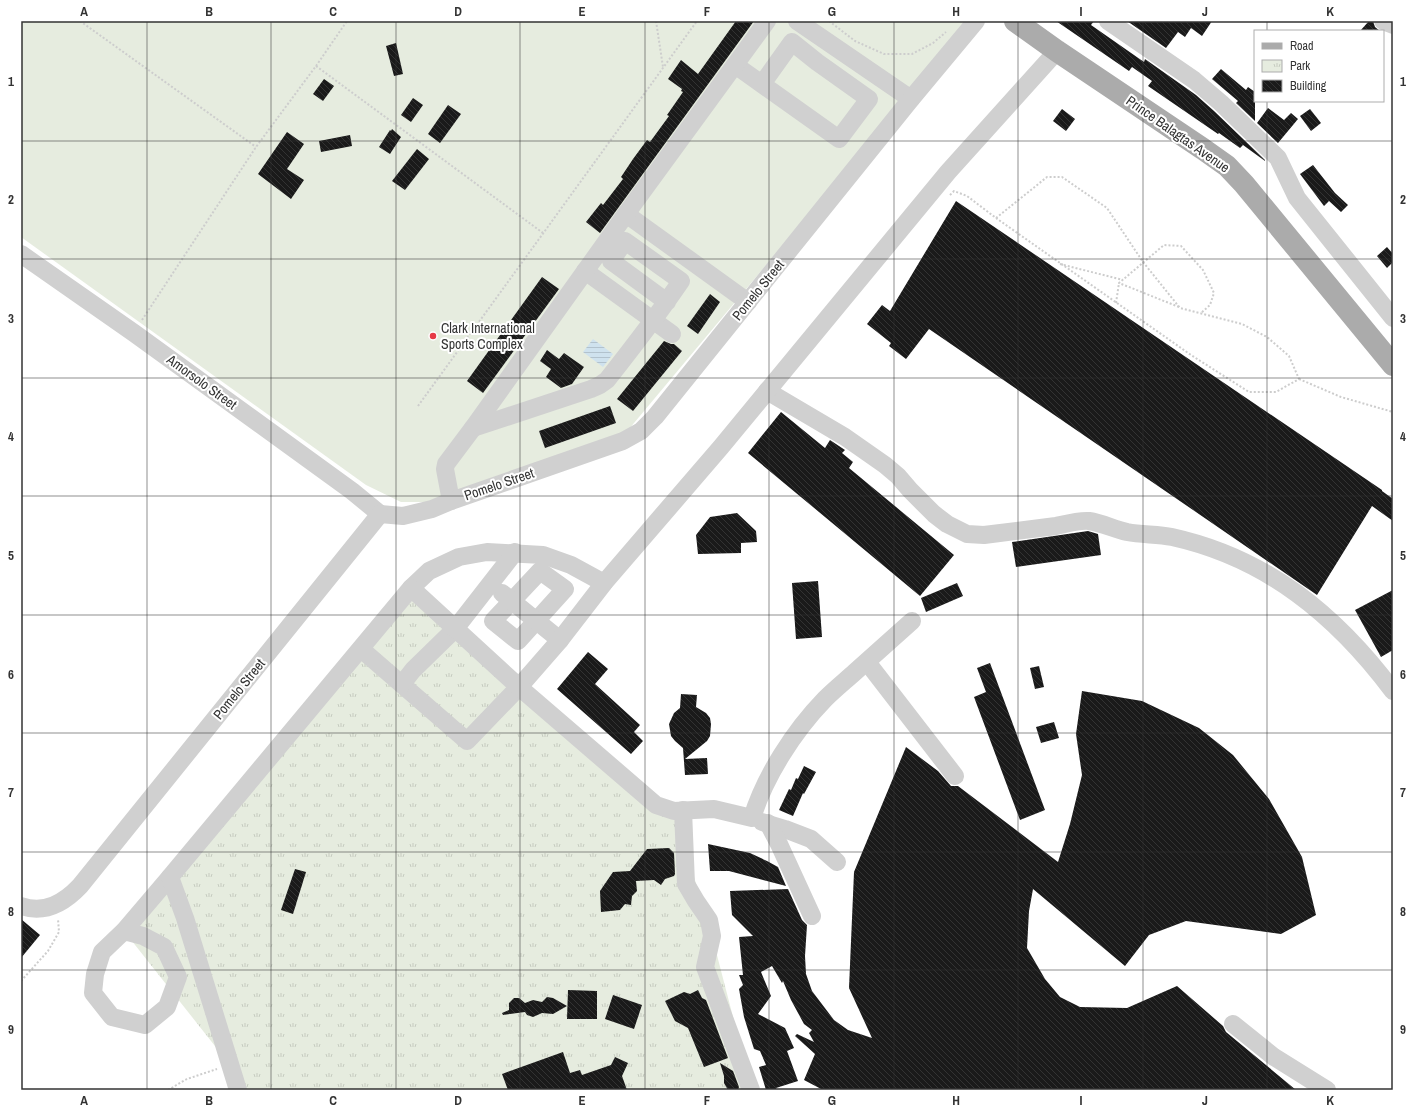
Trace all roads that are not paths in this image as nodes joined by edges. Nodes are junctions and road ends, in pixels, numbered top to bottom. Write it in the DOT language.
graph roads {
  1 [pos="767,21"];
  2 [pos="797,21"];
  3 [pos="976,21"];
  4 [pos="1015,21"];
  5 [pos="1108,21"];
  6 [pos="1383,21"];
  7 [pos="1393,25"];
  8 [pos="1057,51"];
  9 [pos="735,65"];
  10 [pos="762,84"];
  11 [pos="911,99"];
  12 [pos="626,214"];
  13 [pos="21,254"];
  14 [pos="585,271"];
  15 [pos="667,302"];
  16 [pos="748,302"];
  17 [pos="1393,318"];
  18 [pos="653,321"];
  19 [pos="672,334"];
  20 [pos="1393,365"];
  21 [pos="767,391"];
  22 [pos="473,428"];
  23 [pos="451,501"];
  24 [pos="380,514"];
  25 [pos="515,552"];
  26 [pos="604,583"];
  27 [pos="491,584"];
  28 [pos="411,588"];
  29 [pos="511,600"];
  30 [pos="536,620"];
  31 [pos="912,621"];
  32 [pos="455,629"];
  33 [pos="560,640"];
  34 [pos="361,649"];
  35 [pos="867,662"];
  36 [pos="402,684"];
  37 [pos="519,686"];
  38 [pos="1393,691"];
  39 [pos="955,776"];
  40 [pos="683,810"];
  41 [pos="760,821"];
  42 [pos="837,862"];
  43 [pos="170,877"];
  44 [pos="21,906"];
  45 [pos="812,916"];
  46 [pos="124,931"];
  47 [pos="1233,1024"];
  48 [pos="238,1090"];
  49 [pos="751,1090"];
  50 [pos="1327,1090"];
  1 -- 9 [label="street"];
  2 -- 11 [label="street"];
  3 -- 11 [label="street, Pomelo Street"];
  4 -- 8 [label="main road, Prince Balagtas Avenue"];
  5 -- 17 [label="street"];
  6 -- 7 [label="street"];
  8 -- 20 [label="main road, Prince Balagtas Avenue"];
  8 -- 21 [label="street"];
  9 -- 10 [label="street"];
  9 -- 12 [label="street"];
  10 -- 10 [label="street"];
  11 -- 16 [label="street, Pomelo Street"];
  12 -- 14 [label="street"];
  12 -- 16 [label="street"];
  13 -- 24 [label="street, Amorsolo Street"];
  14 -- 18 [label="street"];
  14 -- 22 [label="street"];
  15 -- 18 [label="street"];
  16 -- 23 [label="street, Pomelo Street"];
  18 -- 19 [label="street"];
  18 -- 22 [label="street"];
  21 -- 26 [label="street"];
  21 -- 38 [label="street"];
  22 -- 23 [label="street"];
  23 -- 24 [label="street, Pomelo Street"];
  24 -- 44 [label="street, Pomelo Street"];
  25 -- 26 [label="street"];
  25 -- 27 [label="street"];
  25 -- 28 [label="street"];
  26 -- 33 [label="street"];
  27 -- 29 [label="street"];
  27 -- 32 [label="street"];
  28 -- 32 [label="street"];
  28 -- 34 [label="street"];
  29 -- 30 [label="street"];
  29 -- 30 [label="street"];
  29 -- 30 [label="street"];
  30 -- 33 [label="street"];
  31 -- 35 [label="street"];
  32 -- 36 [label="street"];
  32 -- 37 [label="street"];
  33 -- 37 [label="street"];
  34 -- 36 [label="street"];
  34 -- 43 [label="street"];
  35 -- 39 [label="street"];
  35 -- 41 [label="street"];
  36 -- 37 [label="street"];
  37 -- 40 [label="street"];
  40 -- 41 [label="street"];
  40 -- 49 [label="street"];
  41 -- 42 [label="street"];
  41 -- 45 [label="street"];
  43 -- 46 [label="street"];
  43 -- 48 [label="street"];
  46 -- 46 [label="street"];
  47 -- 50 [label="street"];
}
